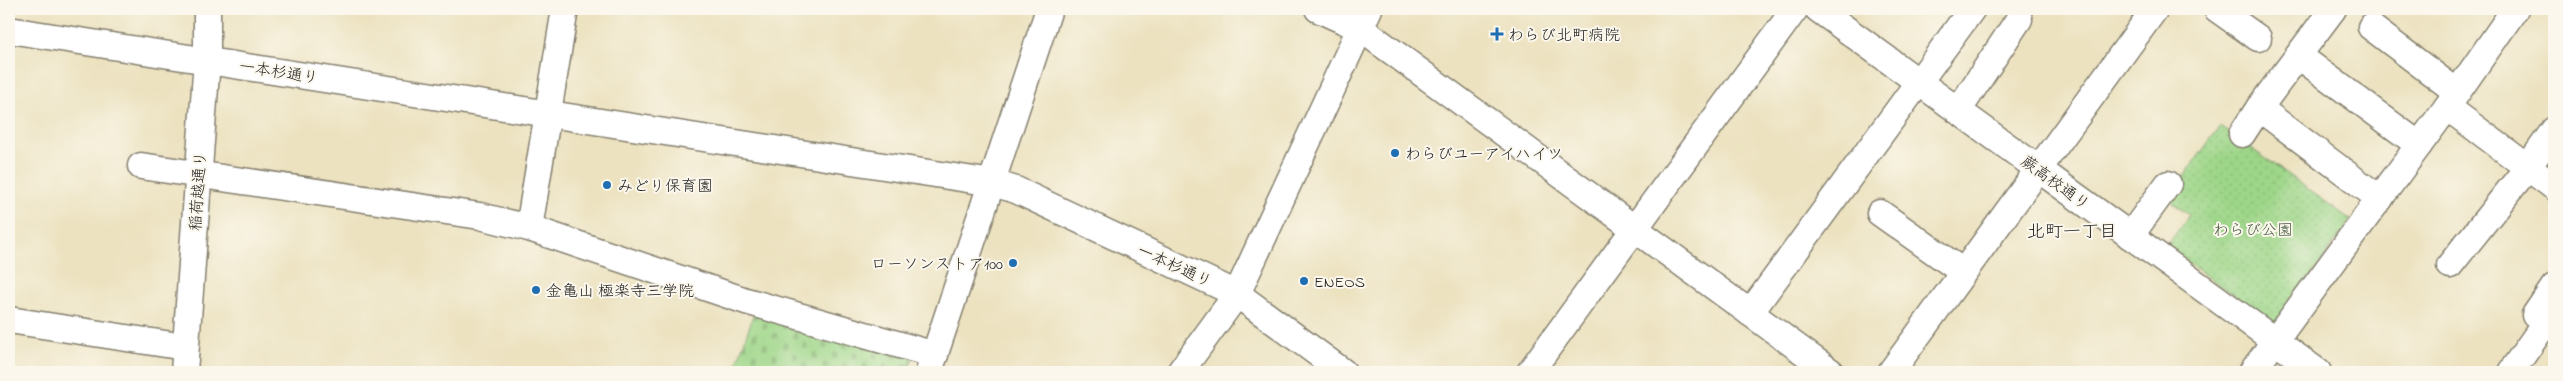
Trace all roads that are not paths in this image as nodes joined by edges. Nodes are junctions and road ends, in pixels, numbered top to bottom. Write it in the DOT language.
graph roads {
  1 [pos="207,9"];
  2 [pos="565,9"];
  3 [pos="1049,9"];
  4 [pos="1318,9"];
  5 [pos="1795,9"];
  6 [pos="1818,9"];
  7 [pos="1972,9"];
  8 [pos="2154,9"];
  9 [pos="2217,9"];
  10 [pos="2333,9"];
  11 [pos="2515,9"];
  12 [pos="1365,18"];
  13 [pos="2019,19"];
  14 [pos="2371,27"];
  15 [pos="9,30"];
  16 [pos="2258,38"];
  17 [pos="2299,56"];
  18 [pos="208,60"];
  19 [pos="1919,82"];
  20 [pos="2452,100"];
  21 [pos="2259,108"];
  22 [pos="1958,110"];
  23 [pos="548,114"];
  24 [pos="2554,130"];
  25 [pos="2242,134"];
  26 [pos="2419,145"];
  27 [pos="141,166"];
  28 [pos="2528,167"];
  29 [pos="2038,169"];
  30 [pos="198,173"];
  31 [pos="993,184"];
  32 [pos="2168,184"];
  33 [pos="2554,187"];
  34 [pos="2380,199"];
  35 [pos="1880,213"];
  36 [pos="529,228"];
  37 [pos="1635,228"];
  38 [pos="2130,236"];
  39 [pos="2450,265"];
  40 [pos="1964,272"];
  41 [pos="2554,287"];
  42 [pos="1236,294"];
  43 [pos="1750,313"];
  44 [pos="9,320"];
  45 [pos="2550,325"];
  46 [pos="2275,341"];
  47 [pos="185,360"];
  48 [pos="932,364"];
  49 [pos="1180,372"];
  50 [pos="1343,372"];
  51 [pos="1530,372"];
  52 [pos="1831,372"];
  53 [pos="1891,372"];
  54 [pos="2252,372"];
  55 [pos="2318,372"];
  56 [pos="2511,372"];
  1 -- 18 [label="street, 稲荷越通り"];
  2 -- 23 [label="street"];
  3 -- 31 [label="street"];
  4 -- 12 [label="street"];
  5 -- 37 [label="street"];
  6 -- 19 [label="street, 蕨高校通り"];
  7 -- 19 [label="street"];
  8 -- 29 [label="street"];
  9 -- 16 [label="street"];
  10 -- 17 [label="street"];
  11 -- 20 [label="street"];
  12 -- 37 [label="street"];
  12 -- 42 [label="street"];
  13 -- 22 [label="street"];
  14 -- 20 [label="street"];
  15 -- 18 [label="street, 一本杉通り"];
  17 -- 21 [label="street"];
  17 -- 26 [label="street"];
  18 -- 23 [label="street, 一本杉通り"];
  18 -- 30 [label="street, 稲荷越通り"];
  19 -- 22 [label="street, 蕨高校通り"];
  19 -- 43 [label="street"];
  20 -- 26 [label="street"];
  20 -- 28 [label="street"];
  21 -- 25 [label="street"];
  21 -- 34 [label="street"];
  22 -- 29 [label="street, 蕨高校通り"];
  23 -- 31 [label="street, 一本杉通り"];
  23 -- 36 [label="street"];
  24 -- 28 [label="street"];
  26 -- 34 [label="street"];
  27 -- 30 [label="street"];
  28 -- 33 [label="street"];
  28 -- 39 [label="street"];
  29 -- 38 [label="street, 蕨高校通り"];
  29 -- 40 [label="street"];
  30 -- 36 [label="street"];
  30 -- 47 [label="street, 稲荷越通り"];
  31 -- 42 [label="street, 一本杉通り"];
  31 -- 48 [label="street"];
  32 -- 38 [label="street"];
  34 -- 46 [label="street"];
  35 -- 40 [label="street"];
  36 -- 48 [label="street"];
  37 -- 43 [label="street"];
  37 -- 51 [label="street"];
  38 -- 46 [label="street, 蕨高校通り"];
  40 -- 53 [label="street"];
  41 -- 45 [label="street"];
  42 -- 49 [label="street"];
  42 -- 50 [label="street, 一本杉通り"];
  43 -- 52 [label="street"];
  44 -- 47 [label="street"];
  45 -- 56 [label="street"];
  46 -- 54 [label="street"];
  46 -- 55 [label="street, 蕨高校通り"];
}
